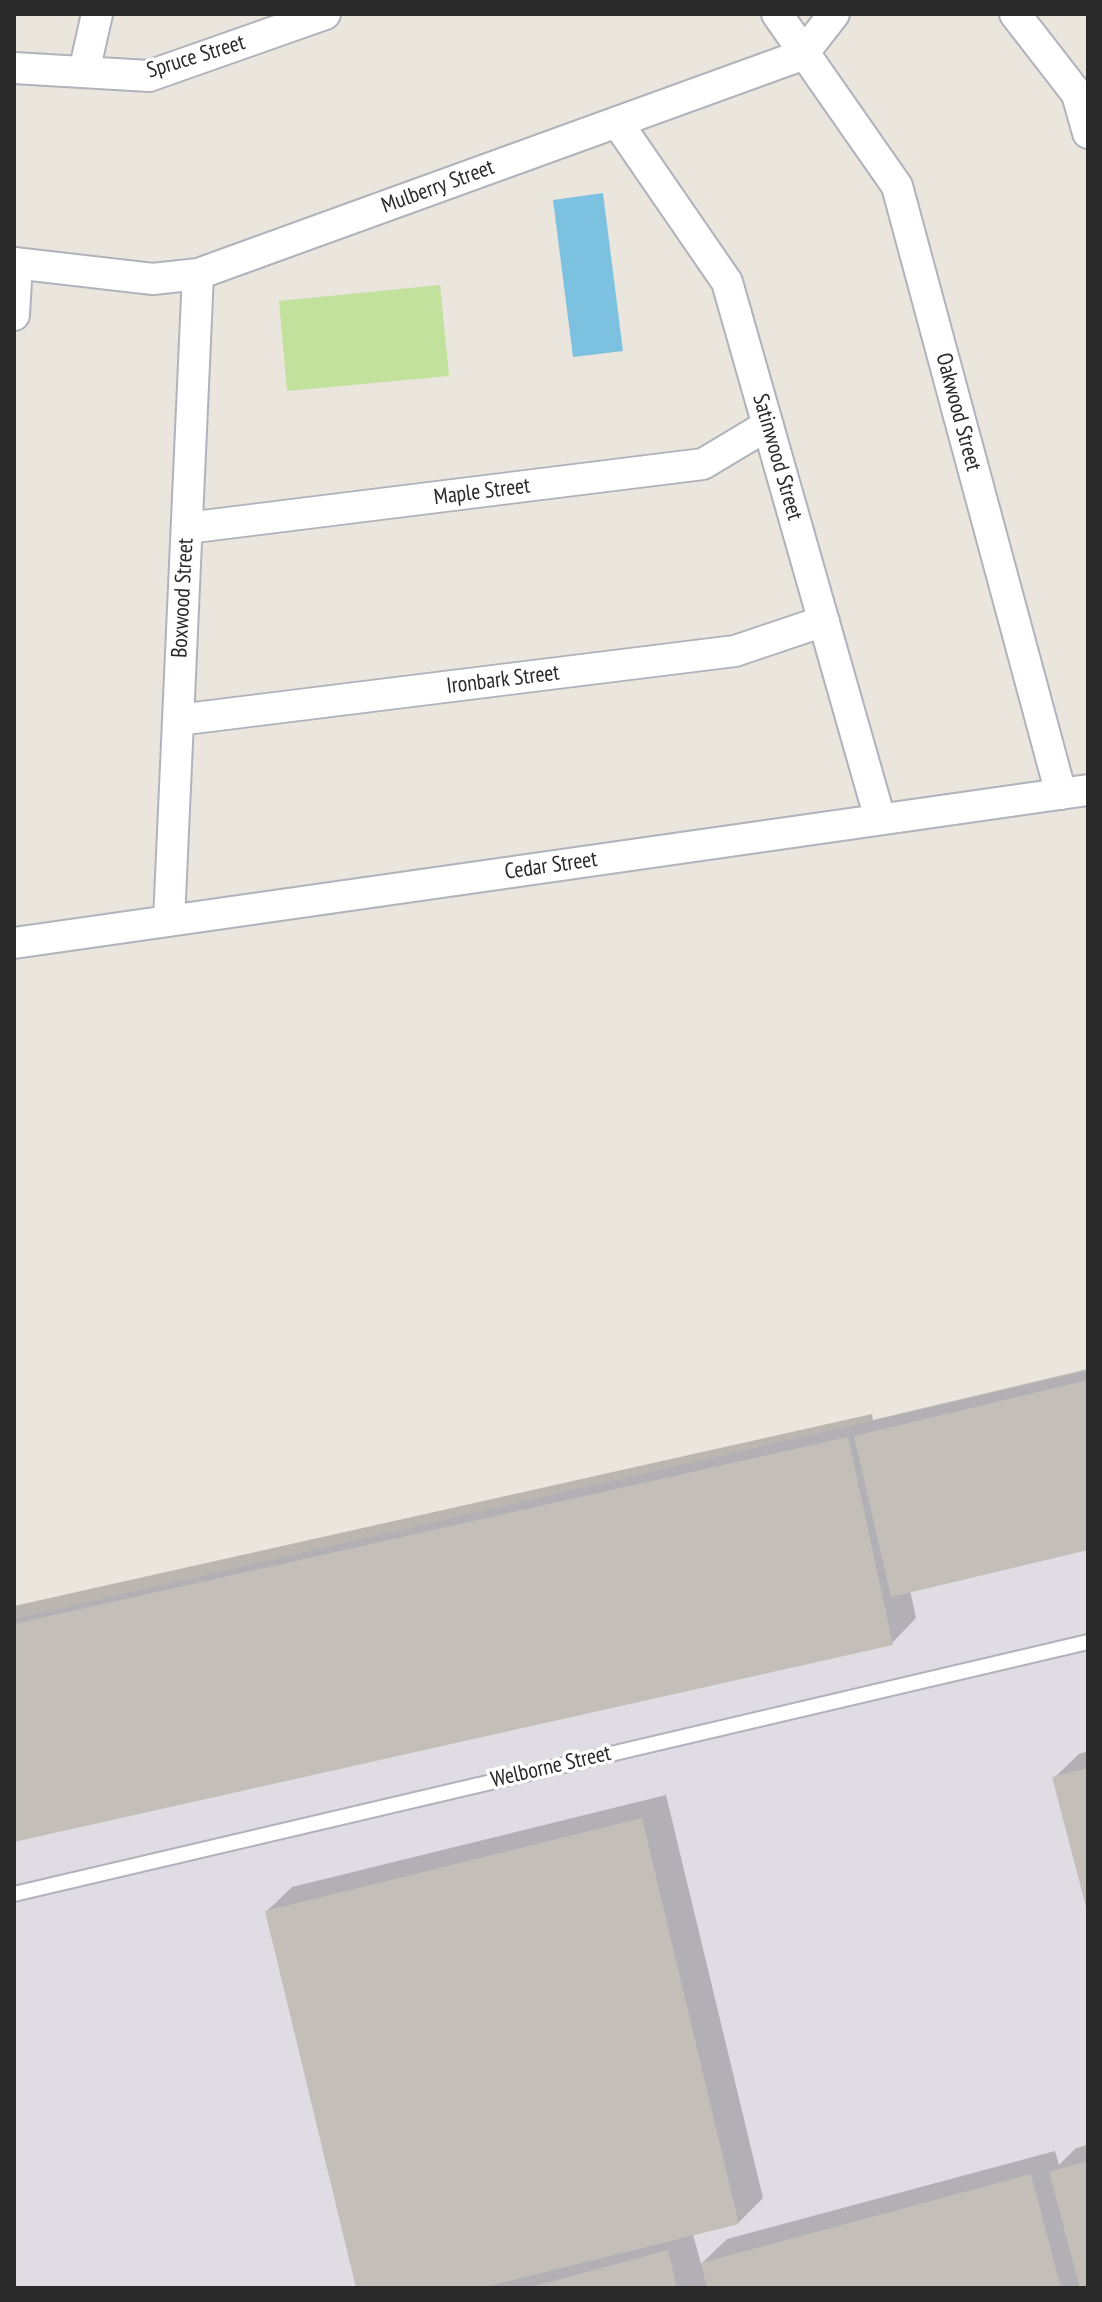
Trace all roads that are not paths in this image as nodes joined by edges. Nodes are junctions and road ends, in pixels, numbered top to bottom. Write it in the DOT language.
graph roads {
  1 [pos="97,14"];
  2 [pos="325,14"];
  3 [pos="777,14"];
  4 [pos="834,14"];
  5 [pos="1015,14"];
  6 [pos="802,55"];
  7 [pos="14,68"];
  8 [pos="84,72"];
  9 [pos="617,122"];
  10 [pos="1088,133"];
  11 [pos="15,263"];
  12 [pos="198,274"];
  13 [pos="14,315"];
  14 [pos="768,425"];
  15 [pos="187,528"];
  16 [pos="824,621"];
  17 [pos="178,720"];
  18 [pos="1074,792"];
  19 [pos="880,819"];
  20 [pos="169,921"];
  21 [pos="14,943"];
  22 [pos="1088,1642"];
  23 [pos="14,1894"];
  1 -- 8 [label="street"];
  2 -- 8 [label="street, Spruce Street"];
  3 -- 6 [label="street, Oakwood Street"];
  4 -- 6 [label="street"];
  5 -- 10 [label="street"];
  6 -- 9 [label="street, Mulberry Street"];
  6 -- 18 [label="street, Oakwood Street"];
  7 -- 8 [label="street, Spruce Street"];
  9 -- 12 [label="street, Mulberry Street"];
  9 -- 14 [label="street, Satinwood Street"];
  11 -- 12 [label="street, Mulberry Street"];
  11 -- 13 [label="street"];
  12 -- 15 [label="street, Boxwood Street"];
  14 -- 15 [label="street, Maple Street"];
  14 -- 16 [label="street, Satinwood Street"];
  15 -- 17 [label="street, Boxwood Street"];
  16 -- 17 [label="street, Ironbark Street"];
  16 -- 19 [label="street, Satinwood Street"];
  17 -- 20 [label="street, Boxwood Street"];
  18 -- 19 [label="street, Cedar Street"];
  19 -- 20 [label="street, Cedar Street"];
  20 -- 21 [label="street, Cedar Street"];
  22 -- 23 [label="lane, Welborne Street"];
}
